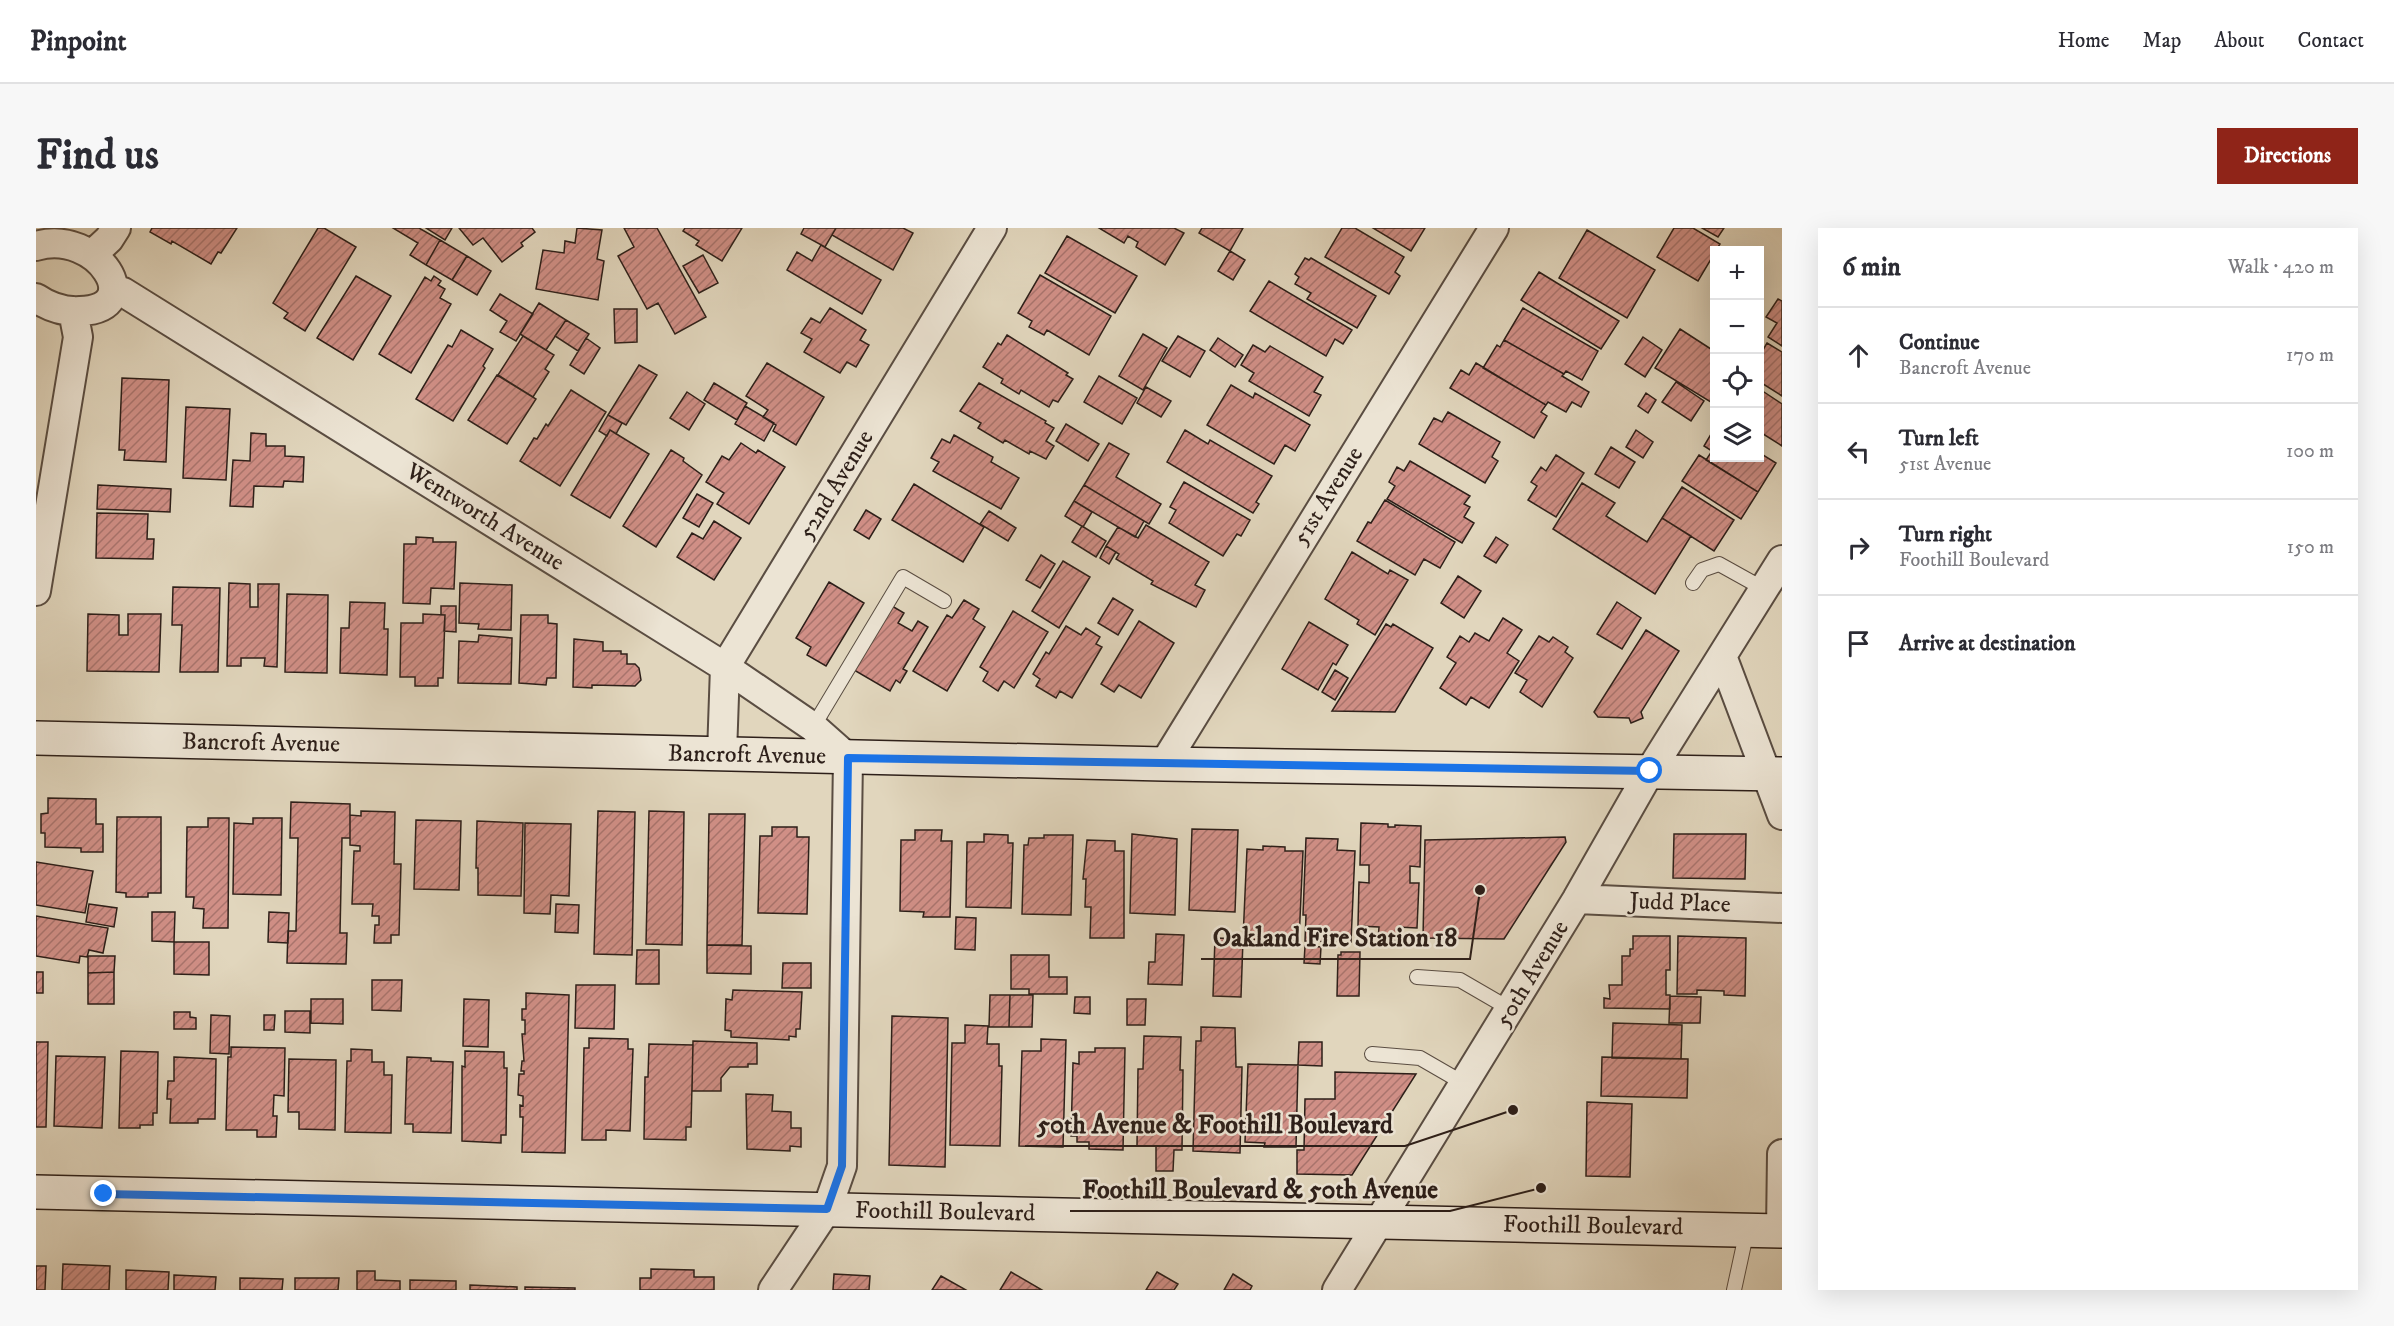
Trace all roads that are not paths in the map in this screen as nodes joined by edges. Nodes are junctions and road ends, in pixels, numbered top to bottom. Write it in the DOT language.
graph roads {
  1 [pos="116,228"];
  2 [pos="992,228"];
  3 [pos="1494,228"];
  4 [pos="36,246"];
  5 [pos="95,252"];
  6 [pos="113,290"];
  7 [pos="36,298"];
  8 [pos="73,311"];
  9 [pos="1782,560"];
  10 [pos="1693,583"];
  11 [pos="1764,589"];
  12 [pos="36,591"];
  13 [pos="944,601"];
  14 [pos="1722,656"];
  15 [pos="725,667"];
  16 [pos="813,727"];
  17 [pos="36,738"];
  18 [pos="722,754"];
  19 [pos="848,758"];
  20 [pos="1164,764"];
  21 [pos="1650,771"];
  22 [pos="1774,773"];
  23 [pos="1782,815"];
  24 [pos="1578,899"];
  25 [pos="1782,908"];
  26 [pos="1417,977"];
  27 [pos="1510,1010"];
  28 [pos="1372,1054"];
  29 [pos="1465,1084"];
  30 [pos="1782,1154"];
  31 [pos="36,1192"];
  32 [pos="827,1209"];
  33 [pos="1381,1222"];
  34 [pos="1747,1230"];
  35 [pos="1781,1231"];
  36 [pos="773,1290"];
  37 [pos="1337,1290"];
  38 [pos="1734,1290"];
  1 -- 5 [label="street"];
  2 -- 15 [label="street, 52nd Avenue"];
  3 -- 20 [label="street, 51st Avenue"];
  4 -- 5 [label="street"];
  5 -- 6 [label="street"];
  6 -- 8 [label="street"];
  6 -- 15 [label="street, Wentworth Avenue"];
  7 -- 8 [label="street"];
  8 -- 12 [label="street"];
  9 -- 11 [label="street, 50th Avenue"];
  10 -- 11 [label="lane"];
  11 -- 14 [label="street, 50th Avenue"];
  13 -- 16 [label="lane"];
  14 -- 21 [label="street, 50th Avenue"];
  14 -- 22 [label="street"];
  15 -- 16 [label="street, Wentworth Avenue"];
  15 -- 18 [label="street, 52nd Avenue"];
  16 -- 19 [label="street, Wentworth Avenue"];
  17 -- 18 [label="main road, Bancroft Avenue"];
  18 -- 19 [label="main road, Bancroft Avenue"];
  19 -- 20 [label="main road, Bancroft Avenue"];
  19 -- 32 [label="street"];
  20 -- 21 [label="main road, Bancroft Avenue"];
  21 -- 22 [label="main road, Bancroft Avenue"];
  21 -- 24 [label="street, 50th Avenue"];
  22 -- 23 [label="street"];
  24 -- 25 [label="street, Judd Place"];
  24 -- 27 [label="street, 50th Avenue"];
  26 -- 27 [label="lane"];
  27 -- 29 [label="street, 50th Avenue"];
  28 -- 29 [label="lane"];
  29 -- 33 [label="street, 50th Avenue"];
  30 -- 35 [label="street"];
  31 -- 32 [label="main road, Foothill Boulevard"];
  32 -- 33 [label="main road, Foothill Boulevard"];
  32 -- 36 [label="street"];
  33 -- 34 [label="main road, Foothill Boulevard"];
  33 -- 37 [label="street, 50th Avenue"];
  34 -- 35 [label="main road, Foothill Boulevard"];
  34 -- 38 [label="lane"];
}
